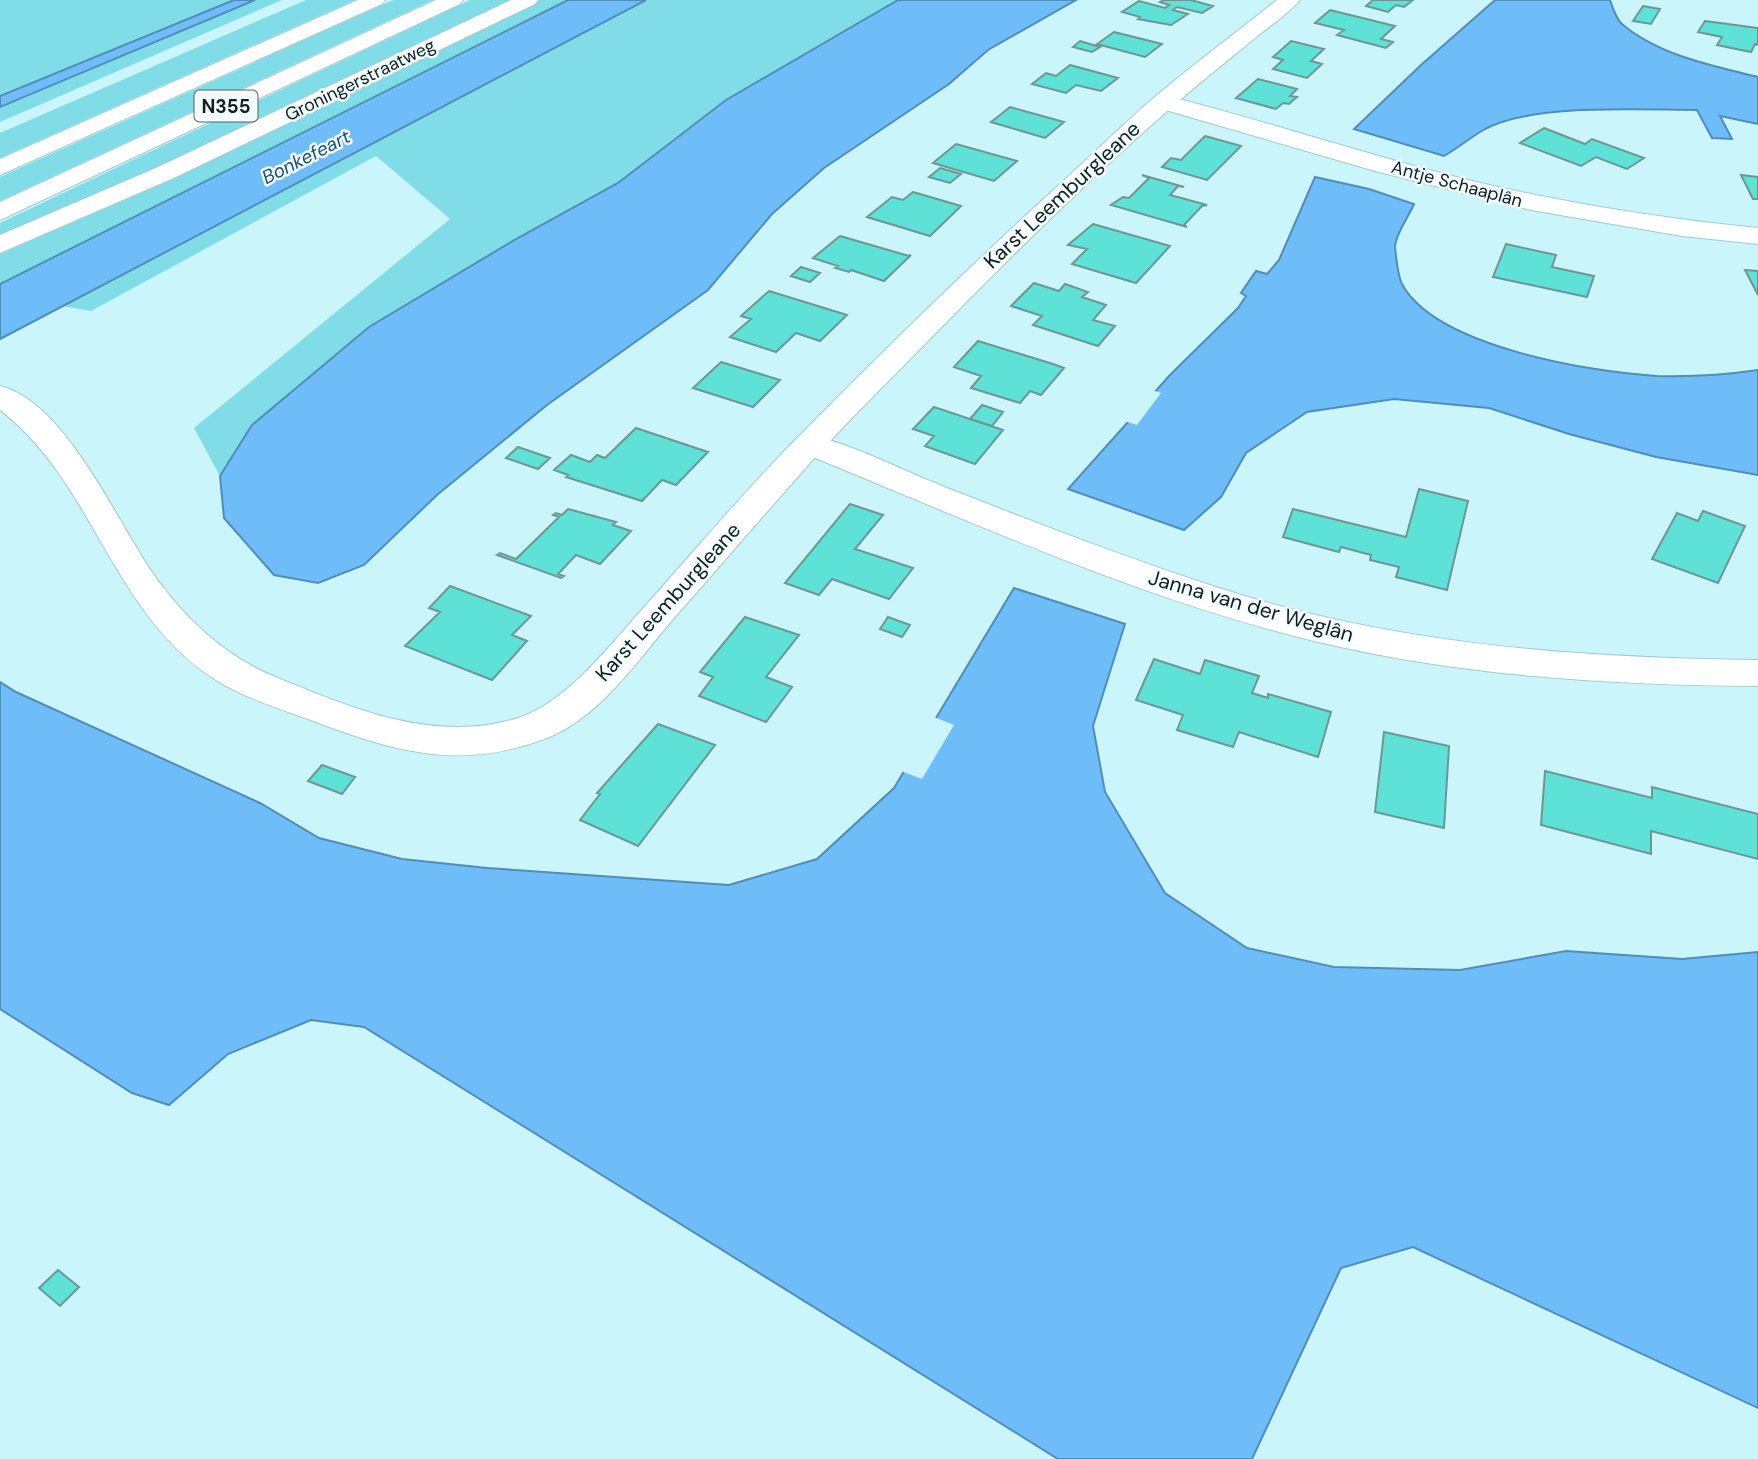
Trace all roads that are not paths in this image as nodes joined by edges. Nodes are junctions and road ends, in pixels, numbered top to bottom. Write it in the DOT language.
graph roads {
  1 [pos="374,0"];
  2 [pos="453,0"];
  3 [pos="528,0"];
  4 [pos="1290,0"];
  5 [pos="1163,102"];
  6 [pos="0,168"];
  7 [pos="0,212"];
  8 [pos="1758,236"];
  9 [pos="0,245"];
  10 [pos="0,395"];
  11 [pos="809,444"];
  12 [pos="1758,673"];
  1 -- 6 [label="main road, N355"];
  2 -- 7 [label="main road, Groningerstraatweg / N355"];
  3 -- 9 [label="main road, Groningerstraatweg"];
  4 -- 5 [label="main road, Karst Leemburgleane"];
  5 -- 8 [label="main road, Antje Schaaplân"];
  5 -- 11 [label="main road, Karst Leemburgleane"];
  10 -- 11 [label="main road, Karst Leemburgleane"];
  11 -- 12 [label="main road, Janna van der Weglân"];
}
